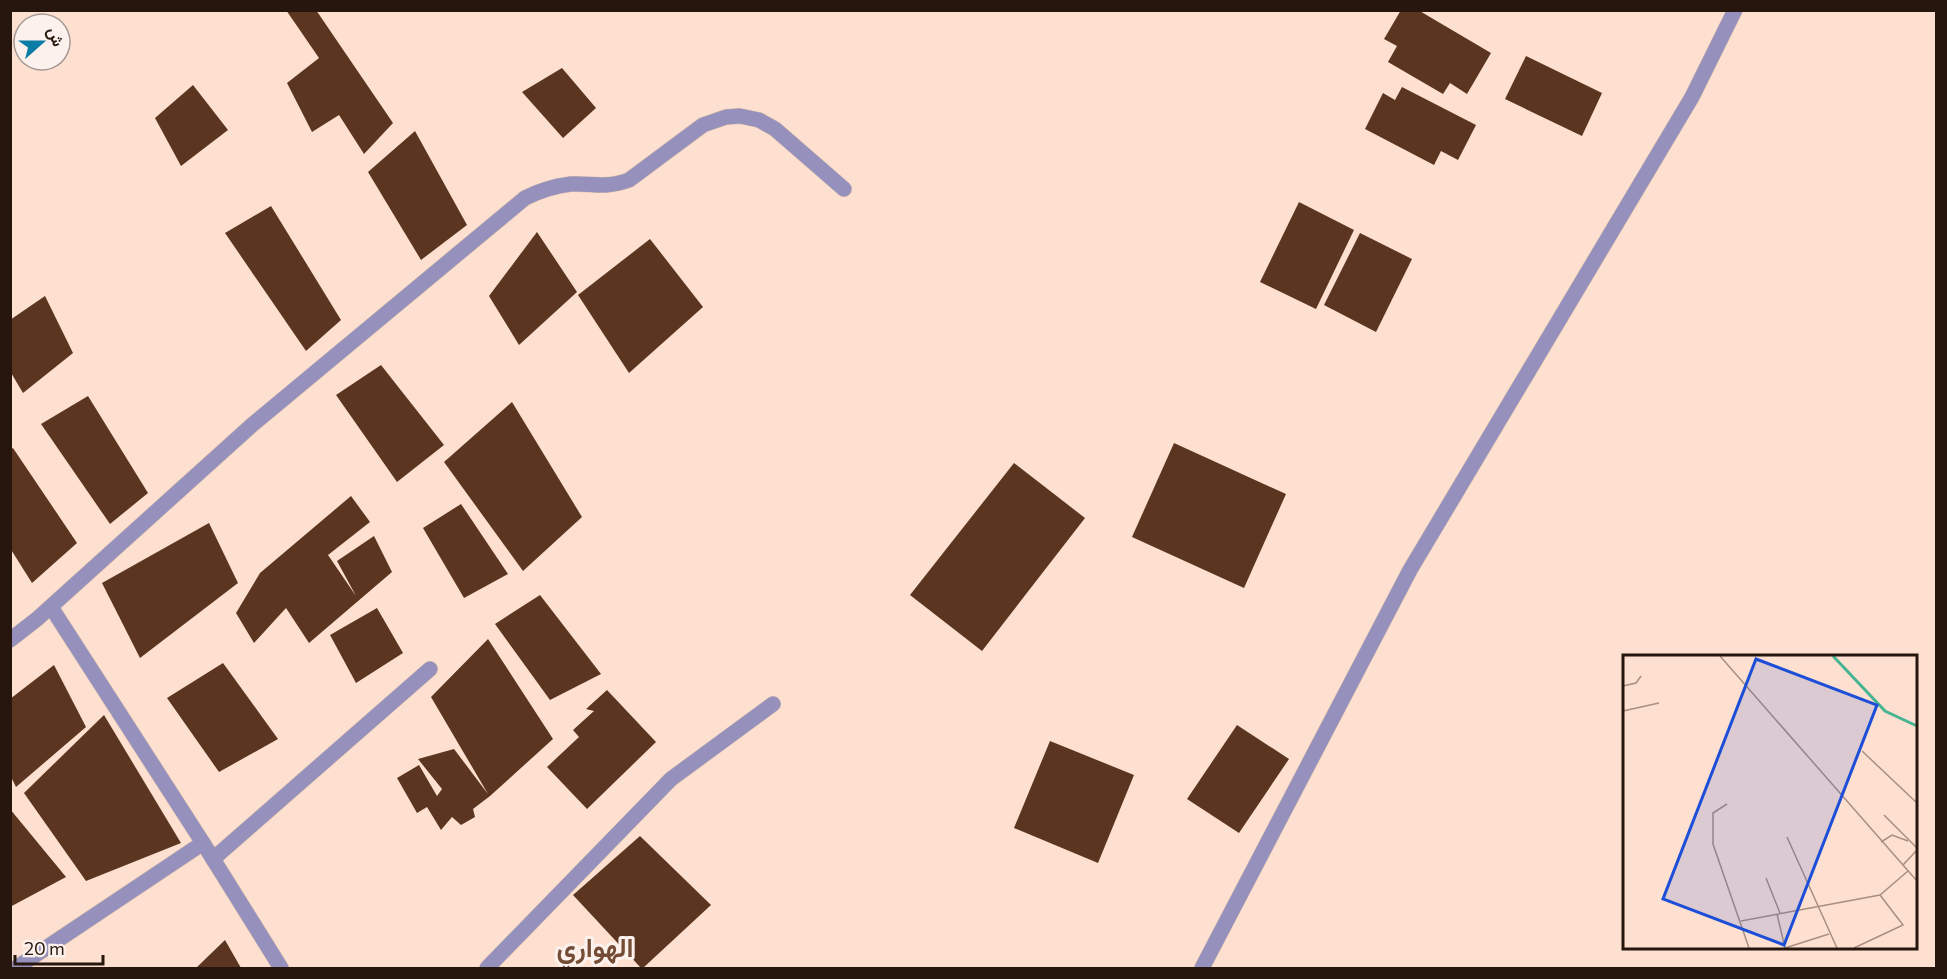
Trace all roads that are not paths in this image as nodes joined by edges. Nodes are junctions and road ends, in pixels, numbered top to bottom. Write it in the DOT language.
graph roads {
  1 [pos="1736,10"];
  2 [pos="844,189"];
  3 [pos="51,607"];
  4 [pos="10,640"];
  5 [pos="430,669"];
  6 [pos="773,704"];
  7 [pos="203,843"];
  8 [pos="213,859"];
  9 [pos="16,969"];
  10 [pos="281,969"];
  11 [pos="487,969"];
  12 [pos="1203,969"];
  1 -- 12 [label="street"];
  2 -- 3 [label="street"];
  3 -- 4 [label="street"];
  3 -- 7 [label="street"];
  5 -- 8 [label="street"];
  6 -- 11 [label="street"];
  7 -- 8 [label="street"];
  7 -- 9 [label="street"];
  8 -- 10 [label="street"];
}
